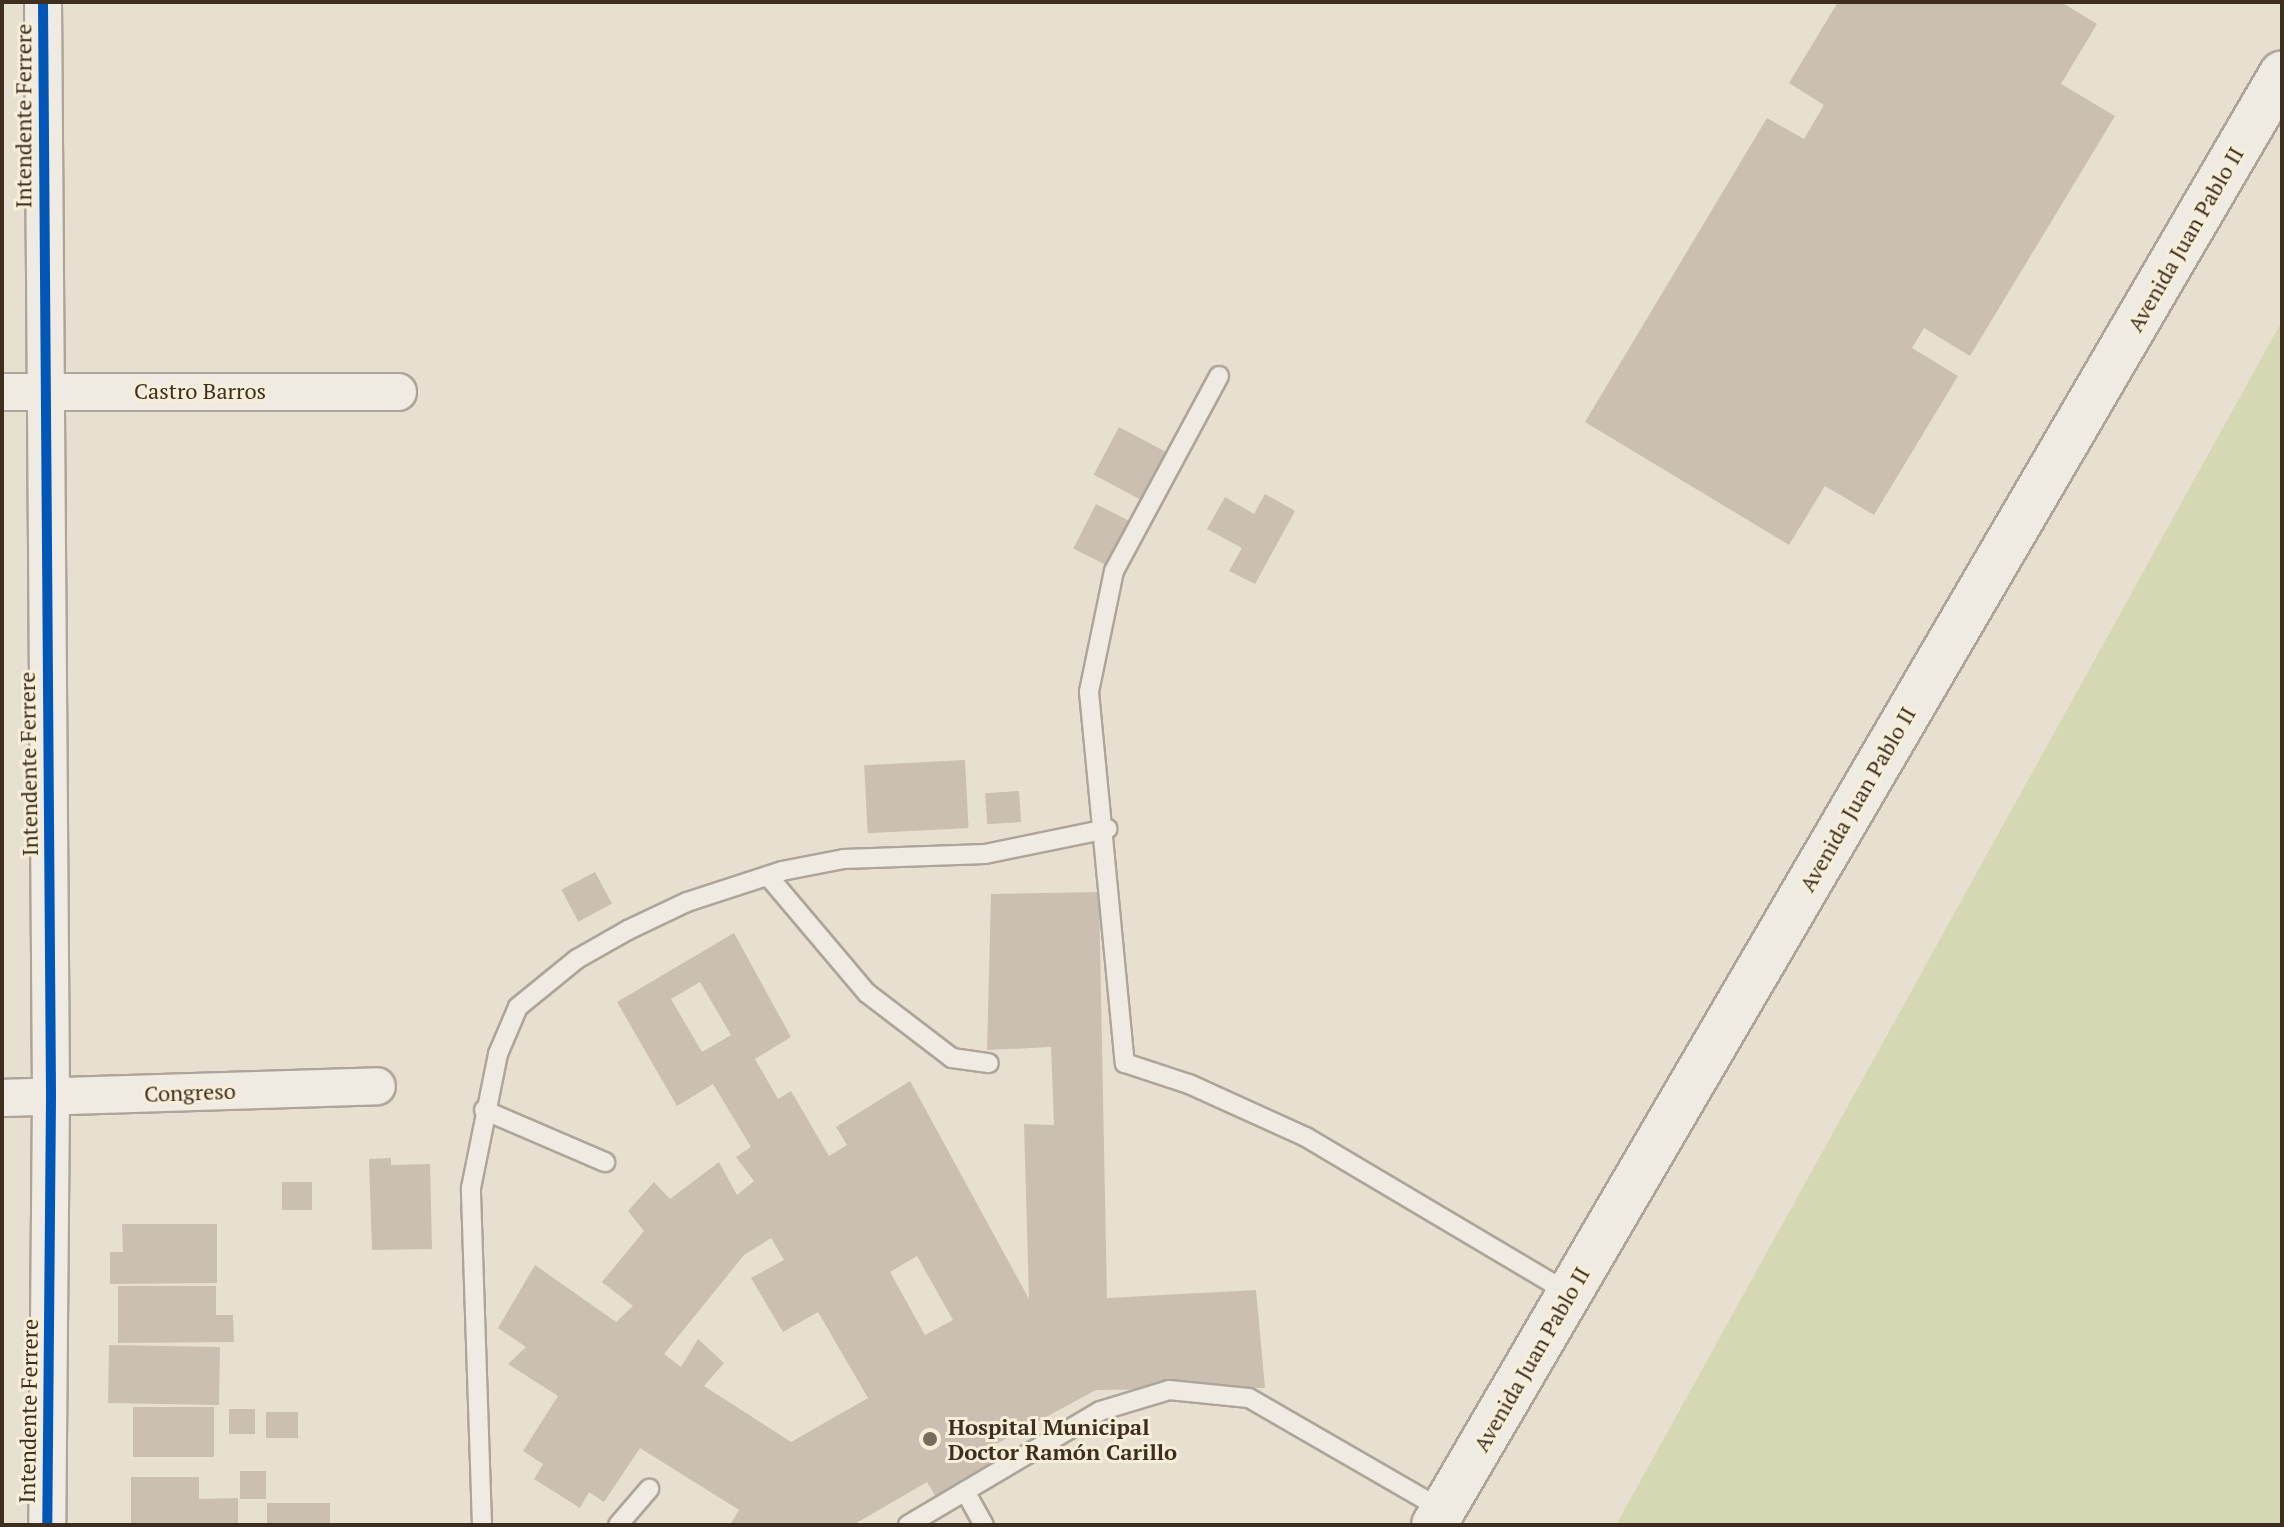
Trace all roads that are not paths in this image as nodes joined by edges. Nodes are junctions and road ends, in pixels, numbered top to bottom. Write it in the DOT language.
graph roads {
  1 [pos="43,2"];
  2 [pos="2282,73"];
  3 [pos="1219,376"];
  4 [pos="44,390"];
  5 [pos="2,392"];
  6 [pos="398,392"];
  7 [pos="1107,829"];
  8 [pos="768,876"];
  9 [pos="989,1063"];
  10 [pos="377,1086"];
  11 [pos="51,1097"];
  12 [pos="2,1098"];
  13 [pos="484,1110"];
  14 [pos="605,1162"];
  15 [pos="1569,1293"];
  16 [pos="649,1489"];
  17 [pos="965,1491"];
  18 [pos="1439,1518"];
  19 [pos="47,1525"];
  20 [pos="482,1525"];
  21 [pos="618,1525"];
  22 [pos="908,1525"];
  23 [pos="984,1525"];
  1 -- 4 [label="street, Intendente Ferrere"];
  2 -- 15 [label="main road, Avenida Juan Pablo II"];
  3 -- 7 [label="lane"];
  4 -- 5 [label="street, Castro Barros"];
  4 -- 6 [label="street, Castro Barros"];
  4 -- 11 [label="street, Intendente Ferrere"];
  7 -- 8 [label="lane"];
  7 -- 15 [label="lane"];
  8 -- 9 [label="lane"];
  8 -- 13 [label="lane"];
  10 -- 11 [label="street, Congreso"];
  11 -- 12 [label="street, Congreso"];
  11 -- 19 [label="street, Intendente Ferrere"];
  13 -- 14 [label="lane"];
  13 -- 20 [label="lane"];
  15 -- 18 [label="main road, Avenida Juan Pablo II"];
  16 -- 21 [label="lane"];
  17 -- 18 [label="lane"];
  17 -- 22 [label="lane"];
  17 -- 23 [label="lane"];
}
